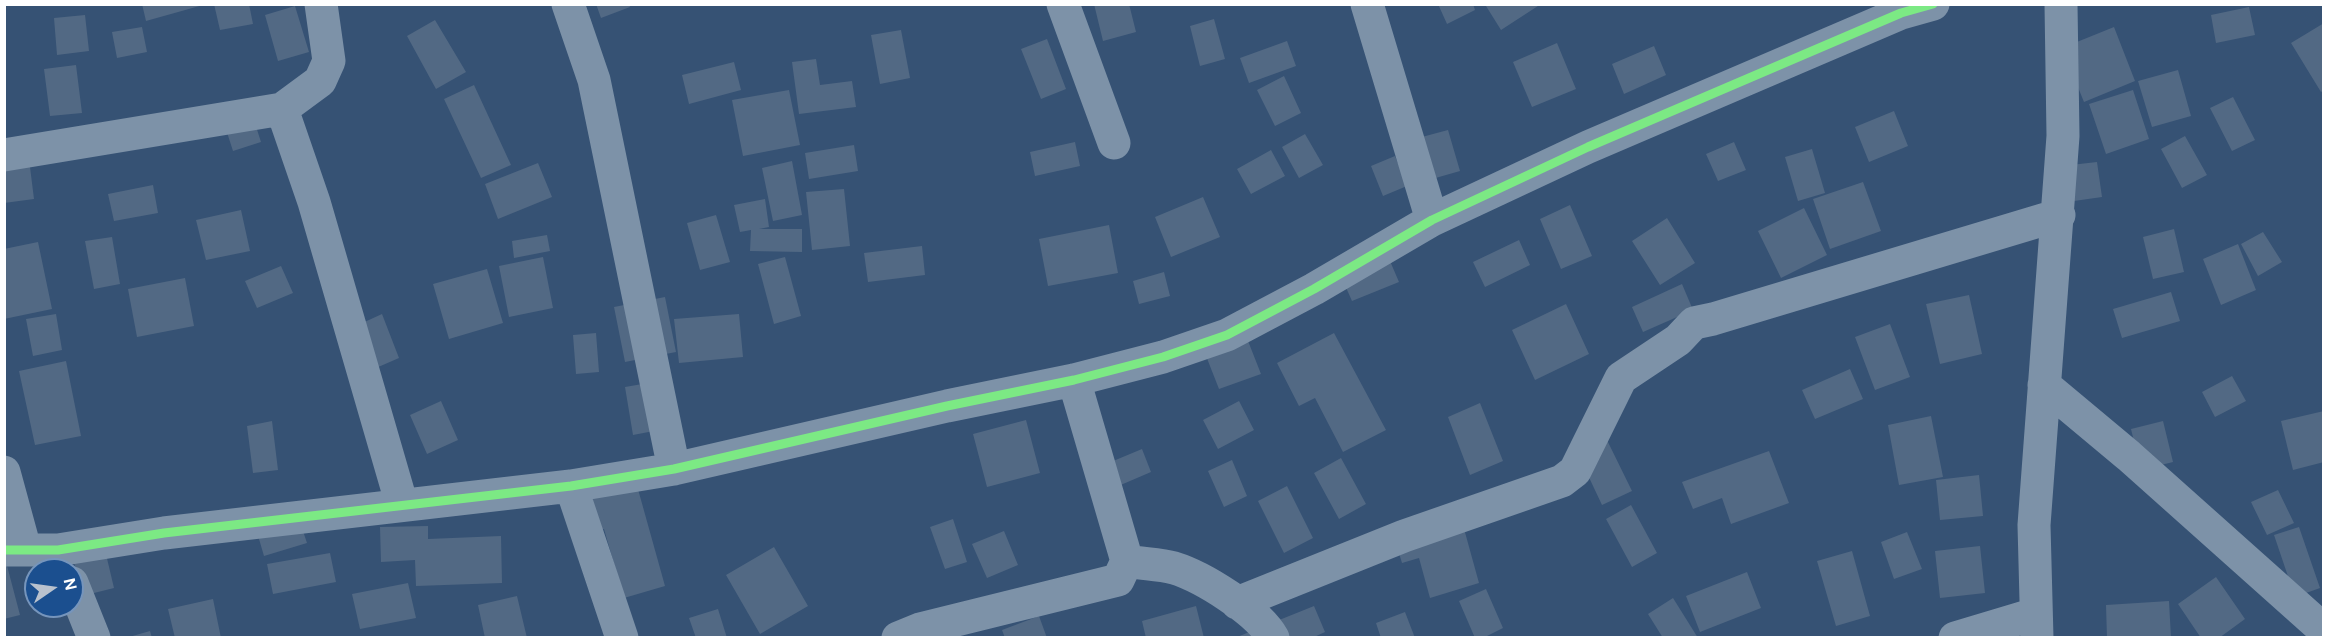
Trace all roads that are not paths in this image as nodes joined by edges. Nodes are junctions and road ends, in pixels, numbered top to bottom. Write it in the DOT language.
graph roads {
  1 [pos="321,4"];
  2 [pos="568,4"];
  3 [pos="1063,4"];
  4 [pos="1367,4"];
  5 [pos="1933,4"];
  6 [pos="2061,4"];
  7 [pos="282,109"];
  8 [pos="1114,143"];
  9 [pos="4,155"];
  10 [pos="2059,215"];
  11 [pos="1432,220"];
  12 [pos="1074,380"];
  13 [pos="2044,386"];
  14 [pos="674,469"];
  15 [pos="4,472"];
  16 [pos="571,486"];
  17 [pos="402,505"];
  18 [pos="15,549"];
  19 [pos="53,558"];
  20 [pos="70,558"];
  21 [pos="1127,561"];
  22 [pos="1237,603"];
  23 [pos="84,613"];
  24 [pos="2036,626"];
  25 [pos="2324,630"];
  26 [pos="94,638"];
  27 [pos="622,638"];
  28 [pos="898,638"];
  29 [pos="1273,638"];
  30 [pos="1955,638"];
  1 -- 7 [label="street"];
  2 -- 14 [label="street"];
  3 -- 8 [label="street"];
  4 -- 11 [label="street"];
  5 -- 11 [label="street"];
  6 -- 10 [label="street"];
  7 -- 9 [label="street"];
  7 -- 17 [label="street"];
  10 -- 13 [label="street"];
  10 -- 22 [label="street"];
  11 -- 12 [label="street"];
  12 -- 14 [label="street"];
  12 -- 21 [label="street"];
  13 -- 24 [label="street"];
  13 -- 25 [label="street"];
  14 -- 16 [label="street"];
  15 -- 18 [label="street"];
  16 -- 17 [label="street"];
  16 -- 27 [label="street"];
  17 -- 20 [label="street"];
  18 -- 19 [label="street"];
  21 -- 22 [label="street"];
  21 -- 28 [label="street"];
  22 -- 29 [label="street"];
  23 -- 26 [label="street"];
  24 -- 30 [label="street"];
}
